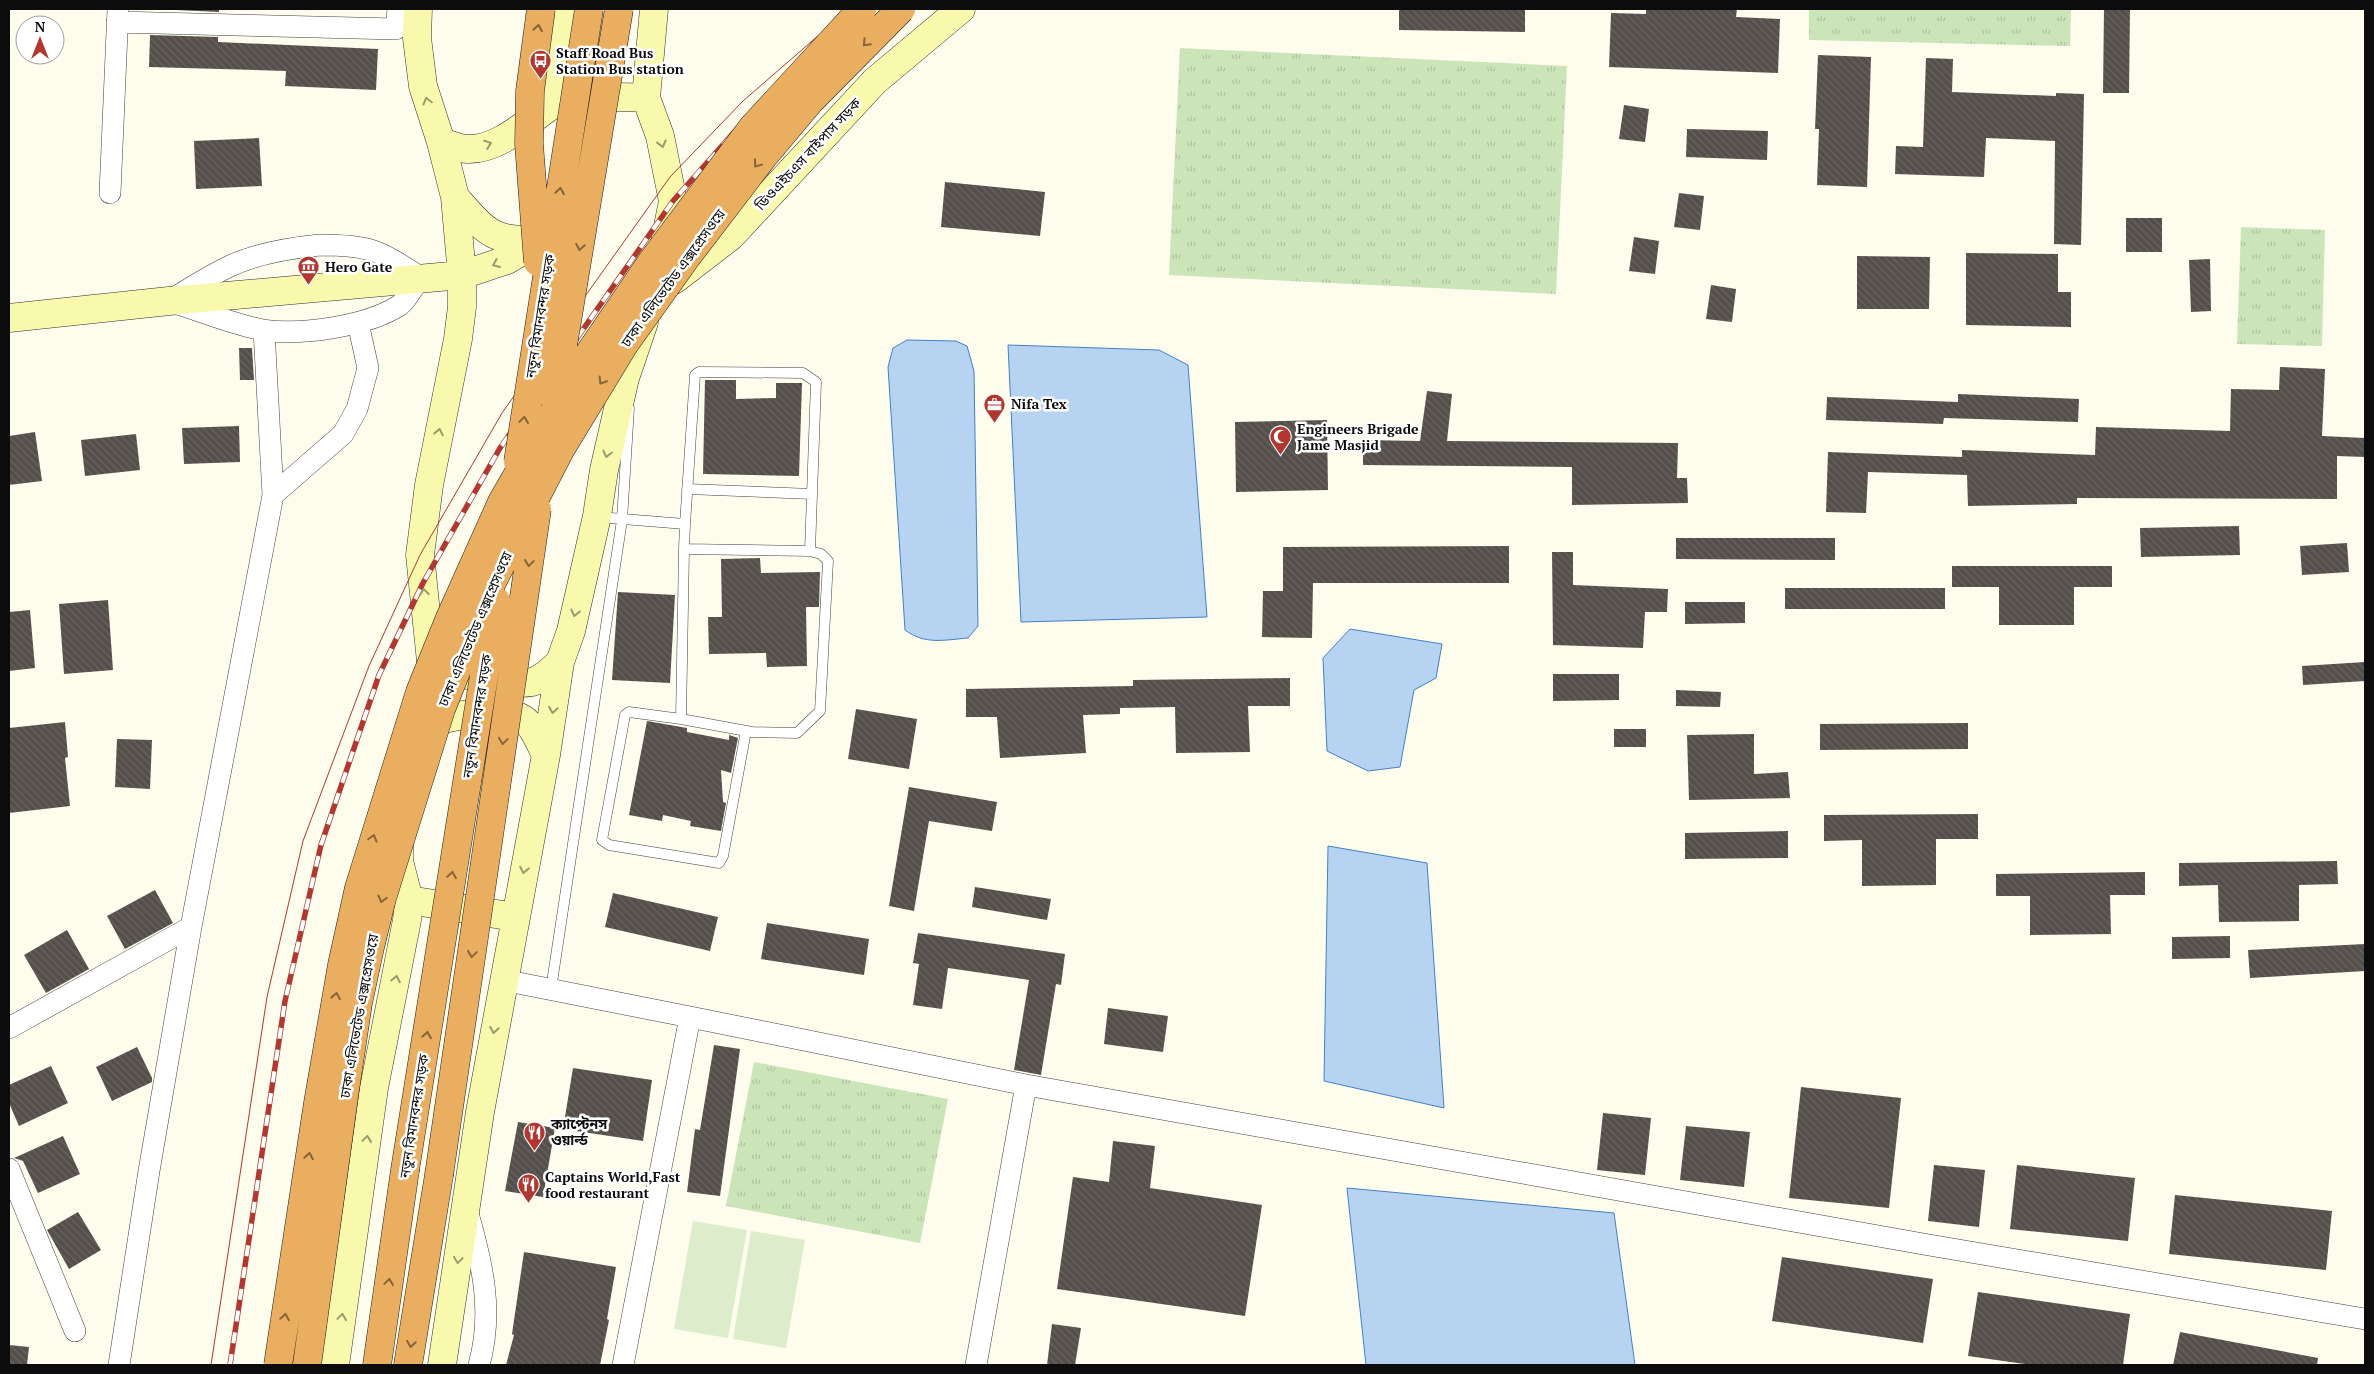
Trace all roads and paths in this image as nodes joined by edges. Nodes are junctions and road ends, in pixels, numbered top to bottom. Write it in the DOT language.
graph roads {
  1 [pos="398,9"];
  2 [pos="418,9"];
  3 [pos="541,9"];
  4 [pos="569,9"];
  5 [pos="589,9"];
  6 [pos="619,9"];
  7 [pos="654,9"];
  8 [pos="862,9"];
  9 [pos="901,9"];
  10 [pos="961,9"];
  11 [pos="118,15"];
  12 [pos="615,97"];
  13 [pos="646,98"];
  14 [pos="555,104"];
  15 [pos="441,142"];
  16 [pos="110,193"];
  17 [pos="455,197"];
  18 [pos="546,238"];
  19 [pos="462,275"];
  20 [pos="420,277"];
  21 [pos="653,297"];
  22 [pos="169,301"];
  23 [pos="542,303"];
  24 [pos="9,318"];
  25 [pos="358,323"];
  26 [pos="264,330"];
  27 [pos="687,489"];
  28 [pos="812,494"];
  29 [pos="273,495"];
  30 [pos="610,518"];
  31 [pos="685,524"];
  32 [pos="684,549"];
  33 [pos="810,551"];
  34 [pos="430,641"];
  35 [pos="560,662"];
  36 [pos="681,719"];
  37 [pos="431,722"];
  38 [pos="746,731"];
  39 [pos="546,755"];
  40 [pos="409,900"];
  41 [pos="515,917"];
  42 [pos="191,926"];
  43 [pos="503,980"];
  44 [pos="551,989"];
  45 [pos="690,1017"];
  46 [pos="9,1028"];
  47 [pos="1026,1085"];
  48 [pos="9,1169"];
  49 [pos="466,1205"];
  50 [pos="2365,1318"];
  51 [pos="75,1331"];
  52 [pos="119,1365"];
  53 [pos="278,1365"];
  54 [pos="307,1365"];
  55 [pos="335,1365"];
  56 [pos="377,1365"];
  57 [pos="408,1365"];
  58 [pos="442,1365"];
  59 [pos="479,1365"];
  60 [pos="623,1365"];
  61 [pos="976,1365"];
  1 -- 11 [label="street"];
  15 -- 2 [label="main road, one-way"];
  23 -- 3 [label="highway, one-way, bridge"];
  4 -- 14 [label="main road"];
  23 -- 5 [label="highway, নতুন বিমানবন্দর সড়ক, one-way, bridge"];
  6 -- 57 [label="highway, নতুন বিমানবন্দর সড়ক, one-way, bridge"];
  7 -- 13 [label="main road"];
  53 -- 8 [label="highway, ঢাকা এলিভেটেড এক্সপ্রেসওয়ে, one-way, bridge"];
  9 -- 54 [label="highway, ঢাকা এলিভেটেড এক্সপ্রেসওয়ে, one-way, bridge"];
  10 -- 21 [label="main road, ডিওএইচএস বাইপাস সড়ক"];
  11 -- 16 [label="street"];
  12 -- 13 [label="main road"];
  12 -- 14 [label="main road"];
  12 -- 18 [label="main road"];
  13 -- 21 [label="main road, one-way"];
  15 -- 14 [label="main road, one-way"];
  15 -- 17 [label="main road"];
  17 -- 18 [label="main road"];
  17 -- 19 [label="main road"];
  18 -- 19 [label="main road, one-way"];
  19 -- 20 [label="main road"];
  34 -- 19 [label="main road, one-way"];
  20 -- 22 [label="main road"];
  20 -- 22 [label="street"];
  20 -- 25 [label="street"];
  21 -- 30 [label="main road"];
  22 -- 24 [label="main road"];
  22 -- 26 [label="street"];
  56 -- 23 [label="highway, নতুন বিমানবন্দর সড়ক, one-way, bridge"];
  25 -- 26 [label="street"];
  25 -- 29 [label="street"];
  26 -- 29 [label="street"];
  27 -- 28 [label="lane"];
  27 -- 28 [label="lane"];
  27 -- 31 [label="lane"];
  28 -- 33 [label="lane"];
  29 -- 42 [label="street"];
  30 -- 31 [label="lane"];
  30 -- 35 [label="main road, one-way"];
  30 -- 44 [label="lane"];
  31 -- 32 [label="lane"];
  32 -- 33 [label="lane"];
  32 -- 36 [label="lane"];
  33 -- 38 [label="lane"];
  34 -- 35 [label="main road"];
  34 -- 37 [label="main road"];
  35 -- 39 [label="main road, one-way"];
  36 -- 38 [label="lane"];
  36 -- 38 [label="lane"];
  37 -- 39 [label="main road"];
  37 -- 40 [label="main road"];
  39 -- 41 [label="main road, one-way"];
  40 -- 41 [label="main road"];
  55 -- 40 [label="main road, one-way"];
  41 -- 43 [label="main road"];
  42 -- 46 [label="street"];
  42 -- 52 [label="street"];
  43 -- 44 [label="street"];
  43 -- 49 [label="main road, one-way"];
  44 -- 45 [label="street"];
  45 -- 47 [label="street"];
  45 -- 60 [label="street"];
  47 -- 50 [label="street"];
  47 -- 61 [label="street"];
  48 -- 51 [label="street"];
  49 -- 58 [label="main road, one-way"];
  49 -- 59 [label="street"];
}
